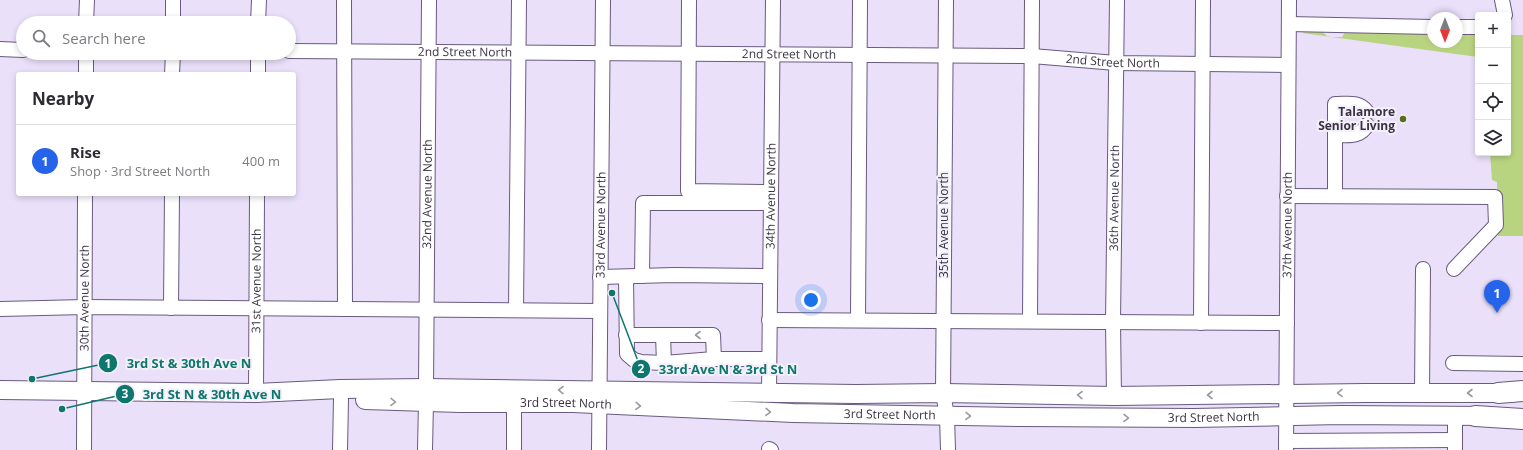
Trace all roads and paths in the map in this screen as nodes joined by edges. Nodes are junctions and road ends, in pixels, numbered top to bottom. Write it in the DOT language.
graph roads {
  1 [pos="86,0"];
  2 [pos="173,0"];
  3 [pos="259,0"];
  4 [pos="344,0"];
  5 [pos="429,0"];
  6 [pos="518,0"];
  7 [pos="603,0"];
  8 [pos="689,0"];
  9 [pos="773,0"];
  10 [pos="860,0"];
  11 [pos="946,0"];
  12 [pos="1032,0"];
  13 [pos="1117,0"];
  14 [pos="1203,0"];
  15 [pos="1289,0"];
  16 [pos="1502,0"];
  17 [pos="1504,12"];
  18 [pos="86,16"];
  19 [pos="173,16"];
  20 [pos="258,16"];
  21 [pos="1289,24"];
  22 [pos="1427,27"];
  23 [pos="1463,27"];
  24 [pos="1475,27"];
  25 [pos="0,50"];
  26 [pos="16,50"];
  27 [pos="296,52"];
  28 [pos="344,52"];
  29 [pos="428,52"];
  30 [pos="518,53"];
  31 [pos="602,54"];
  32 [pos="689,54"];
  33 [pos="773,55"];
  34 [pos="860,55"];
  35 [pos="945,56"];
  36 [pos="1032,56"];
  37 [pos="86,60"];
  38 [pos="173,60"];
  39 [pos="258,60"];
  40 [pos="1116,63"];
  41 [pos="1203,63"];
  42 [pos="1288,65"];
  43 [pos="86,72"];
  44 [pos="172,72"];
  45 [pos="258,72"];
  46 [pos="1335,135"];
  47 [pos="85,196"];
  48 [pos="172,196"];
  49 [pos="257,196"];
  50 [pos="1287,196"];
  51 [pos="1335,196"];
  52 [pos="771,197"];
  53 [pos="1423,269"];
  54 [pos="1454,269"];
  55 [pos="642,276"];
  56 [pos="770,276"];
  57 [pos="600,277"];
  58 [pos="626,277"];
  59 [pos="85,307"];
  60 [pos="171,308"];
  61 [pos="256,308"];
  62 [pos="0,309"];
  63 [pos="345,309"];
  64 [pos="426,310"];
  65 [pos="516,310"];
  66 [pos="600,311"];
  67 [pos="769,320"];
  68 [pos="858,320"];
  69 [pos="943,321"];
  70 [pos="1030,322"];
  71 [pos="1113,322"];
  72 [pos="1201,323"];
  73 [pos="1287,323"];
  74 [pos="626,335"];
  75 [pos="663,335"];
  76 [pos="714,359"];
  77 [pos="769,359"];
  78 [pos="664,363"];
  79 [pos="1453,363"];
  80 [pos="1522,364"];
  81 [pos="0,390"];
  82 [pos="84,392"];
  83 [pos="1523,392"];
  84 [pos="256,393"];
  85 [pos="769,393"];
  86 [pos="943,393"];
  87 [pos="1422,393"];
  88 [pos="1498,393"];
  89 [pos="1286,394"];
  90 [pos="426,396"];
  91 [pos="1114,396"];
  92 [pos="600,398"];
  93 [pos="340,400"];
  94 [pos="514,403"];
  95 [pos="1455,415"];
  96 [pos="947,416"];
  97 [pos="1286,416"];
  98 [pos="1475,416"];
  99 [pos="1523,418"];
  100 [pos="1455,445"];
  101 [pos="1286,446"];
  102 [pos="84,450"];
  103 [pos="340,450"];
  104 [pos="425,450"];
  105 [pos="514,450"];
  106 [pos="599,450"];
  107 [pos="948,450"];
  1 -- 18 [label="street"];
  2 -- 19 [label="street"];
  3 -- 20 [label="street"];
  4 -- 28 [label="street"];
  5 -- 29 [label="street, 32nd Avenue North"];
  6 -- 30 [label="street"];
  7 -- 31 [label="street, 33rd Avenue North"];
  8 -- 32 [label="street"];
  9 -- 33 [label="street, 34th Avenue North"];
  10 -- 34 [label="street"];
  11 -- 35 [label="street, 35th Avenue North"];
  12 -- 36 [label="street"];
  13 -- 40 [label="street, 36th Avenue North"];
  14 -- 41 [label="street"];
  15 -- 21 [label="street, 37th Avenue North"];
  16 -- 17 [label="street"];
  21 -- 22 [label="street"];
  21 -- 42 [label="street, 37th Avenue North"];
  23 -- 24 [label="street"];
  25 -- 26 [label="street"];
  27 -- 28 [label="street, 2nd Street North"];
  28 -- 29 [label="street, 2nd Street North"];
  28 -- 63 [label="street"];
  29 -- 30 [label="street, 2nd Street North"];
  29 -- 64 [label="street, 32nd Avenue North"];
  30 -- 31 [label="street, 2nd Street North"];
  30 -- 65 [label="street"];
  31 -- 32 [label="street, 2nd Street North"];
  31 -- 57 [label="street, 33rd Avenue North"];
  32 -- 33 [label="street, 2nd Street North"];
  32 -- 52 [label="street"];
  33 -- 34 [label="street, 2nd Street North"];
  33 -- 52 [label="street, 34th Avenue North"];
  34 -- 35 [label="street, 2nd Street North"];
  34 -- 68 [label="street"];
  35 -- 36 [label="street, 2nd Street North"];
  35 -- 69 [label="street, 35th Avenue North"];
  36 -- 40 [label="street, 2nd Street North"];
  36 -- 70 [label="street"];
  37 -- 43 [label="street"];
  38 -- 44 [label="street"];
  39 -- 45 [label="street"];
  40 -- 41 [label="street, 2nd Street North"];
  40 -- 71 [label="street, 36th Avenue North"];
  41 -- 42 [label="street, 2nd Street North"];
  41 -- 72 [label="street"];
  42 -- 50 [label="street, 37th Avenue North"];
  46 -- 46 [label="street"];
  46 -- 51 [label="street"];
  47 -- 59 [label="street, 30th Avenue North"];
  48 -- 60 [label="street"];
  49 -- 61 [label="street, 31st Avenue North"];
  50 -- 51 [label="street"];
  50 -- 73 [label="street, 37th Avenue North"];
  51 -- 54 [label="street"];
  52 -- 55 [label="street"];
  52 -- 56 [label="street, 34th Avenue North"];
  53 -- 87 [label="street"];
  55 -- 56 [label="street"];
  55 -- 58 [label="street"];
  56 -- 67 [label="street, 34th Avenue North"];
  57 -- 58 [label="street"];
  57 -- 66 [label="street, 33rd Avenue North"];
  58 -- 74 [label="street"];
  59 -- 60 [label="street"];
  59 -- 62 [label="street"];
  59 -- 82 [label="street, 30th Avenue North"];
  60 -- 61 [label="street"];
  61 -- 63 [label="street"];
  61 -- 84 [label="street, 31st Avenue North"];
  63 -- 64 [label="street"];
  64 -- 65 [label="street"];
  64 -- 90 [label="street, 32nd Avenue North"];
  65 -- 66 [label="street"];
  66 -- 92 [label="street, 33rd Avenue North"];
  67 -- 68 [label="street"];
  67 -- 77 [label="street, 34th Avenue North"];
  68 -- 69 [label="street"];
  69 -- 70 [label="street"];
  69 -- 86 [label="street, 35th Avenue North"];
  70 -- 71 [label="street"];
  71 -- 72 [label="street"];
  71 -- 91 [label="street, 36th Avenue North"];
  72 -- 73 [label="street"];
  73 -- 89 [label="street, 37th Avenue North"];
  74 -- 75 [label="street"];
  74 -- 78 [label="street"];
  76 -- 75 [label="street, one-way"];
  75 -- 78 [label="street"];
  76 -- 77 [label="street"];
  76 -- 78 [label="street"];
  77 -- 85 [label="street, 34th Avenue North"];
  79 -- 80 [label="street"];
  81 -- 82 [label="main road, 3rd Street North"];
  82 -- 84 [label="main road, 3rd Street North"];
  82 -- 102 [label="street, 30th Avenue North"];
  83 -- 88 [label="highway"];
  84 -- 90 [label="main road, 3rd Street North"];
  84 -- 93 [label="main road, 3rd Street North"];
  85 -- 86 [label="main road, 3rd Street North"];
  85 -- 92 [label="main road, 3rd Street North"];
  91 -- 86 [label="main road, 3rd Street North, one-way"];
  86 -- 96 [label="street, 35th Avenue North"];
  88 -- 87 [label="main road, 3rd Street North, one-way"];
  87 -- 89 [label="main road, 3rd Street North, one-way"];
  89 -- 91 [label="main road, 3rd Street North, one-way"];
  89 -- 97 [label="street, 37th Avenue North"];
  92 -- 90 [label="main road, 3rd Street North, one-way"];
  93 -- 90 [label="main road, 3rd Street North, one-way"];
  90 -- 94 [label="main road, 3rd Street North"];
  90 -- 104 [label="street, 32nd Avenue North"];
  92 -- 94 [label="main road, 3rd Street North"];
  92 -- 96 [label="main road, 3rd Street North, one-way"];
  92 -- 106 [label="street, 33rd Avenue North"];
  93 -- 103 [label="street"];
  94 -- 105 [label="street"];
  95 -- 97 [label="main road, 3rd Street North"];
  95 -- 98 [label="main road, 3rd Street North"];
  95 -- 100 [label="street"];
  96 -- 97 [label="main road, 3rd Street North, one-way"];
  96 -- 107 [label="street, 35th Avenue North"];
  97 -- 101 [label="street, 37th Avenue North"];
  98 -- 99 [label="highway"];
  100 -- 101 [label="street"];
}
